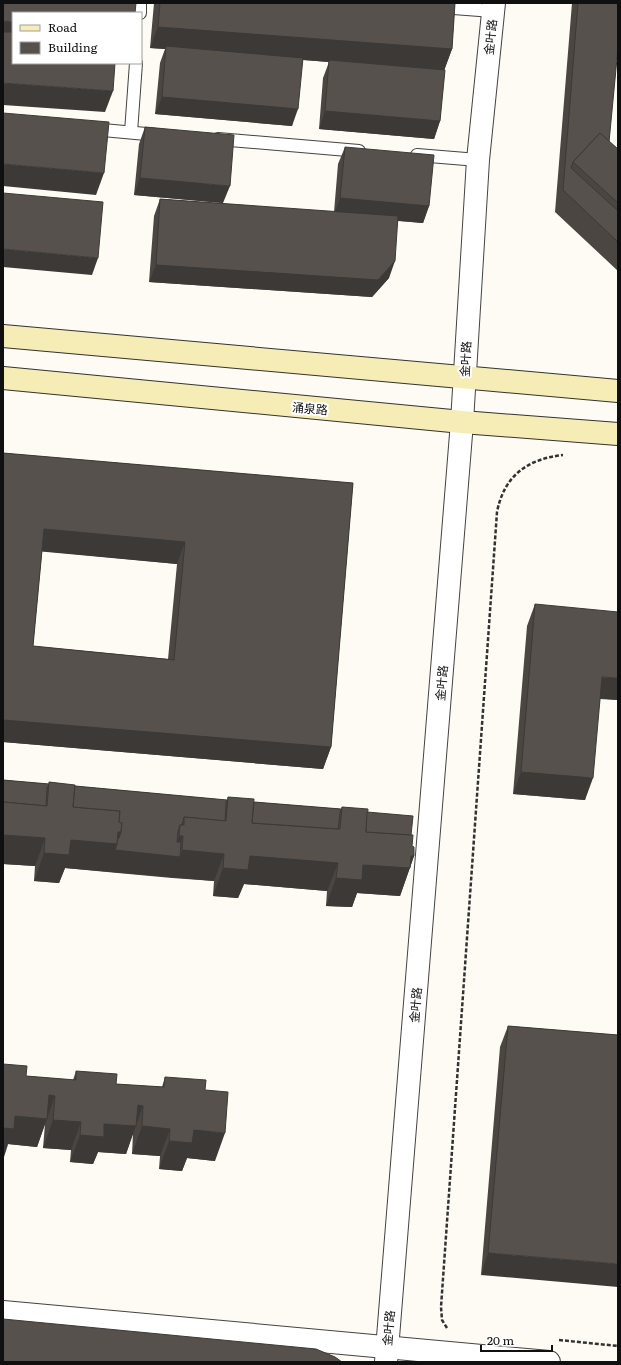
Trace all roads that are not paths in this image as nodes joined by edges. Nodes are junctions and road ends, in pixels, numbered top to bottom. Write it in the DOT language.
graph roads {
  1 [pos="432,6"];
  2 [pos="493,7"];
  3 [pos="136,64"];
  4 [pos="78,128"];
  5 [pos="131,132"];
  6 [pos="170,136"];
  7 [pos="210,139"];
  8 [pos="367,151"];
  9 [pos="407,155"];
  10 [pos="478,160"];
  11 [pos="3,336"];
  12 [pos="464,377"];
  13 [pos="3,378"];
  14 [pos="618,392"];
  15 [pos="462,422"];
  16 [pos="618,434"];
  17 [pos="3,1312"];
  18 [pos="386,1354"];
  19 [pos="548,1362"];
  1 -- 2 [label="lane"];
  2 -- 10 [label="street, 金叶路"];
  3 -- 5 [label="lane"];
  4 -- 5 [label="lane"];
  5 -- 6 [label="lane"];
  7 -- 8 [label="lane"];
  9 -- 10 [label="lane"];
  10 -- 12 [label="street, 金叶路"];
  11 -- 12 [label="main road"];
  12 -- 14 [label="main road"];
  12 -- 15 [label="street, 金叶路"];
  13 -- 15 [label="main road, 涌泉路"];
  15 -- 16 [label="main road, 涌泉路"];
  15 -- 18 [label="street, 金叶路"];
  17 -- 18 [label="street"];
  18 -- 19 [label="street"];
}
